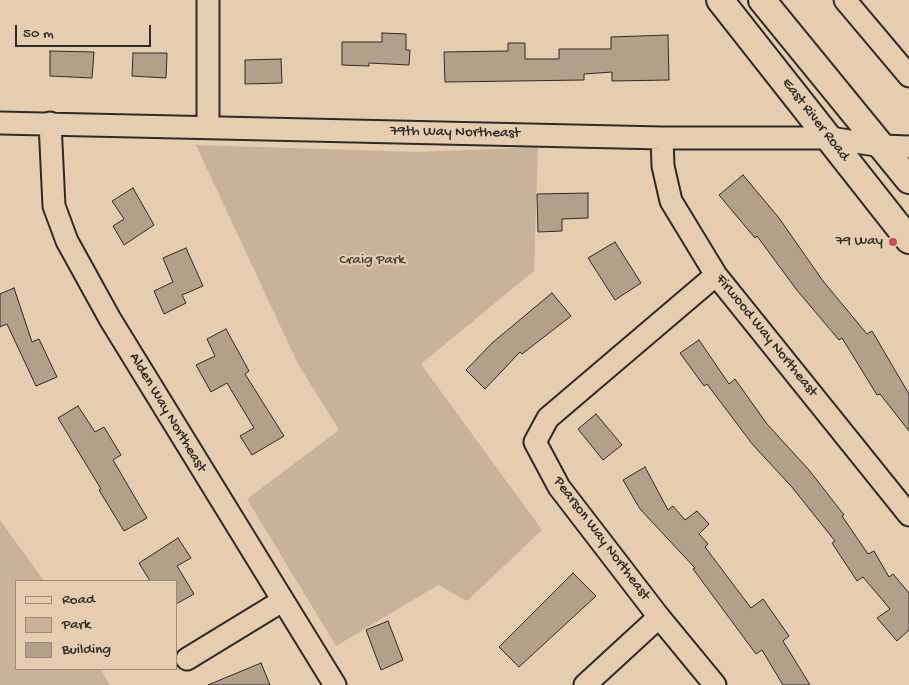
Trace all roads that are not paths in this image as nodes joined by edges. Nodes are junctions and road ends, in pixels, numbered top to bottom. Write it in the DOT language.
graph roads {
  1 [pos="208,0"];
  2 [pos="720,0"];
  3 [pos="762,0"];
  4 [pos="845,0"];
  5 [pos="909,76"];
  6 [pos="0,123"];
  7 [pos="50,123"];
  8 [pos="208,127"];
  9 [pos="662,138"];
  10 [pos="830,138"];
  11 [pos="882,146"];
  12 [pos="909,147"];
  13 [pos="909,180"];
  14 [pos="909,240"];
  15 [pos="716,274"];
  16 [pos="909,515"];
  17 [pos="282,601"];
  18 [pos="659,617"];
  19 [pos="187,659"];
  20 [pos="334,685"];
  21 [pos="585,685"];
  22 [pos="715,685"];
  1 -- 8 [label="street"];
  2 -- 10 [label="main road, East River Road"];
  3 -- 11 [label="main road"];
  4 -- 5 [label="street"];
  6 -- 7 [label="street, 79th Way Northeast"];
  7 -- 8 [label="street, 79th Way Northeast"];
  7 -- 17 [label="street, Alden Way Northeast"];
  8 -- 9 [label="street, 79th Way Northeast"];
  9 -- 10 [label="street, 79th Way Northeast"];
  9 -- 15 [label="street, Firwood Way Northeast"];
  10 -- 11 [label="street, 79th Way Northeast"];
  10 -- 14 [label="main road, East River Road"];
  11 -- 12 [label="street, 79th Way Northeast"];
  11 -- 13 [label="main road"];
  15 -- 16 [label="street, Firwood Way Northeast"];
  15 -- 18 [label="street, Pearson Way Northeast"];
  17 -- 19 [label="street"];
  17 -- 20 [label="street, Alden Way Northeast"];
  18 -- 21 [label="street"];
  18 -- 22 [label="street, Pearson Way Northeast"];
}
